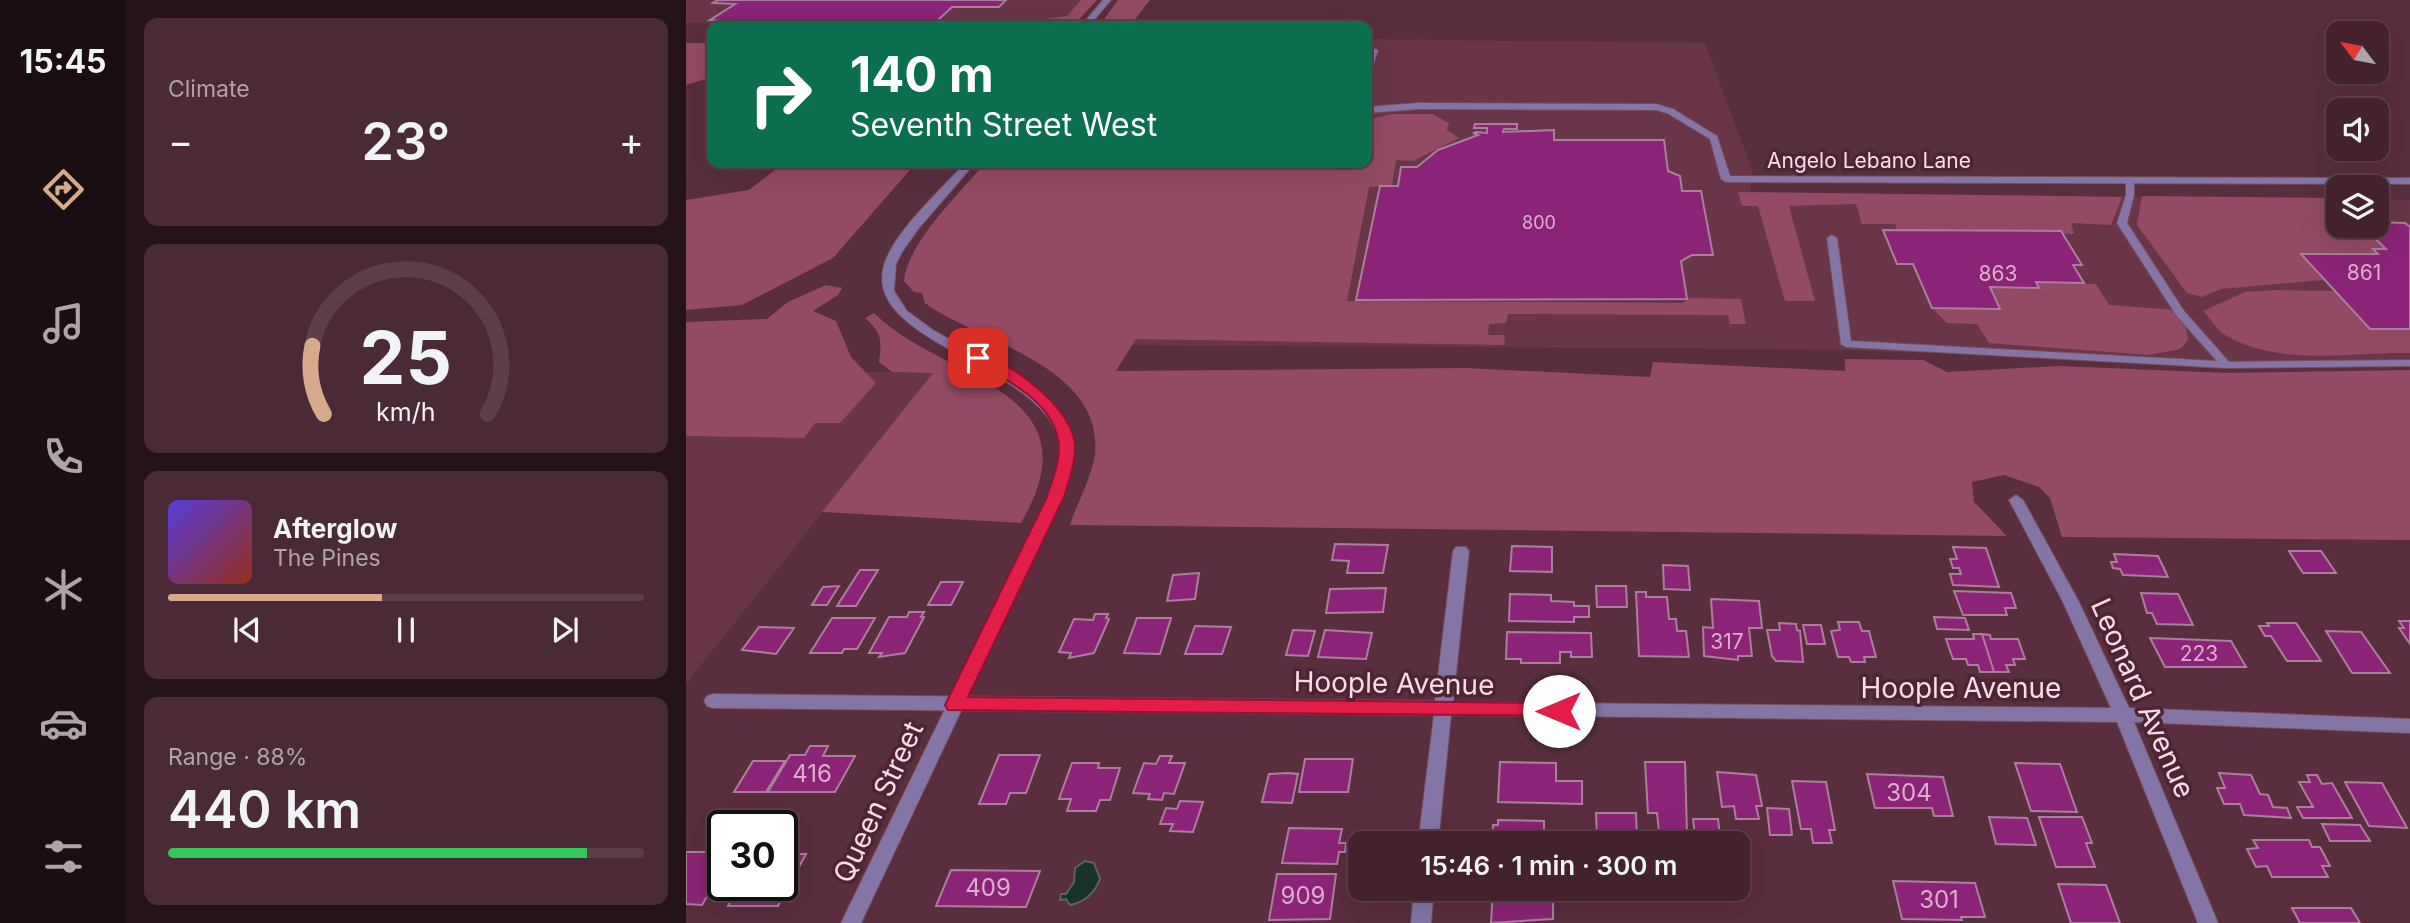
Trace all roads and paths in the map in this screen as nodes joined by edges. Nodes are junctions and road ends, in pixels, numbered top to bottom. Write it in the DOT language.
graph roads {
  1 [pos="1107,0"];
  2 [pos="1089,21"];
  3 [pos="1374,50"];
  4 [pos="1372,56"];
  5 [pos="1372,110"];
  6 [pos="966,168"];
  7 [pos="2130,181"];
  8 [pos="2410,181"];
  9 [pos="1832,238"];
  10 [pos="2410,363"];
  11 [pos="2225,365"];
  12 [pos="2016,500"];
  13 [pos="1461,551"];
  14 [pos="713,701"];
  15 [pos="955,705"];
  16 [pos="1441,710"];
  17 [pos="2123,715"];
  18 [pos="2410,726"];
  19 [pos="1429,831"];
  20 [pos="1423,901"];
  21 [pos="851,923"];
  22 [pos="1421,923"];
  23 [pos="2208,923"];
  1 -- 2 [label="street"];
  3 -- 4 [label="lane"];
  5 -- 7 [label="street, Angelo Lebano Lane"];
  6 -- 15 [label="street, Queen Street"];
  7 -- 8 [label="street, Angelo Lebano Lane"];
  7 -- 11 [label="lane"];
  9 -- 11 [label="lane"];
  10 -- 11 [label="lane"];
  12 -- 17 [label="street, Leonard Avenue"];
  13 -- 16 [label="street"];
  14 -- 15 [label="street, Hoople Avenue"];
  15 -- 16 [label="street, Hoople Avenue"];
  15 -- 21 [label="street, Queen Street"];
  16 -- 17 [label="street, Hoople Avenue"];
  16 -- 19 [label="street"];
  17 -- 18 [label="street, Hoople Avenue"];
  17 -- 23 [label="street, Leonard Avenue"];
  20 -- 22 [label="street"];
}
